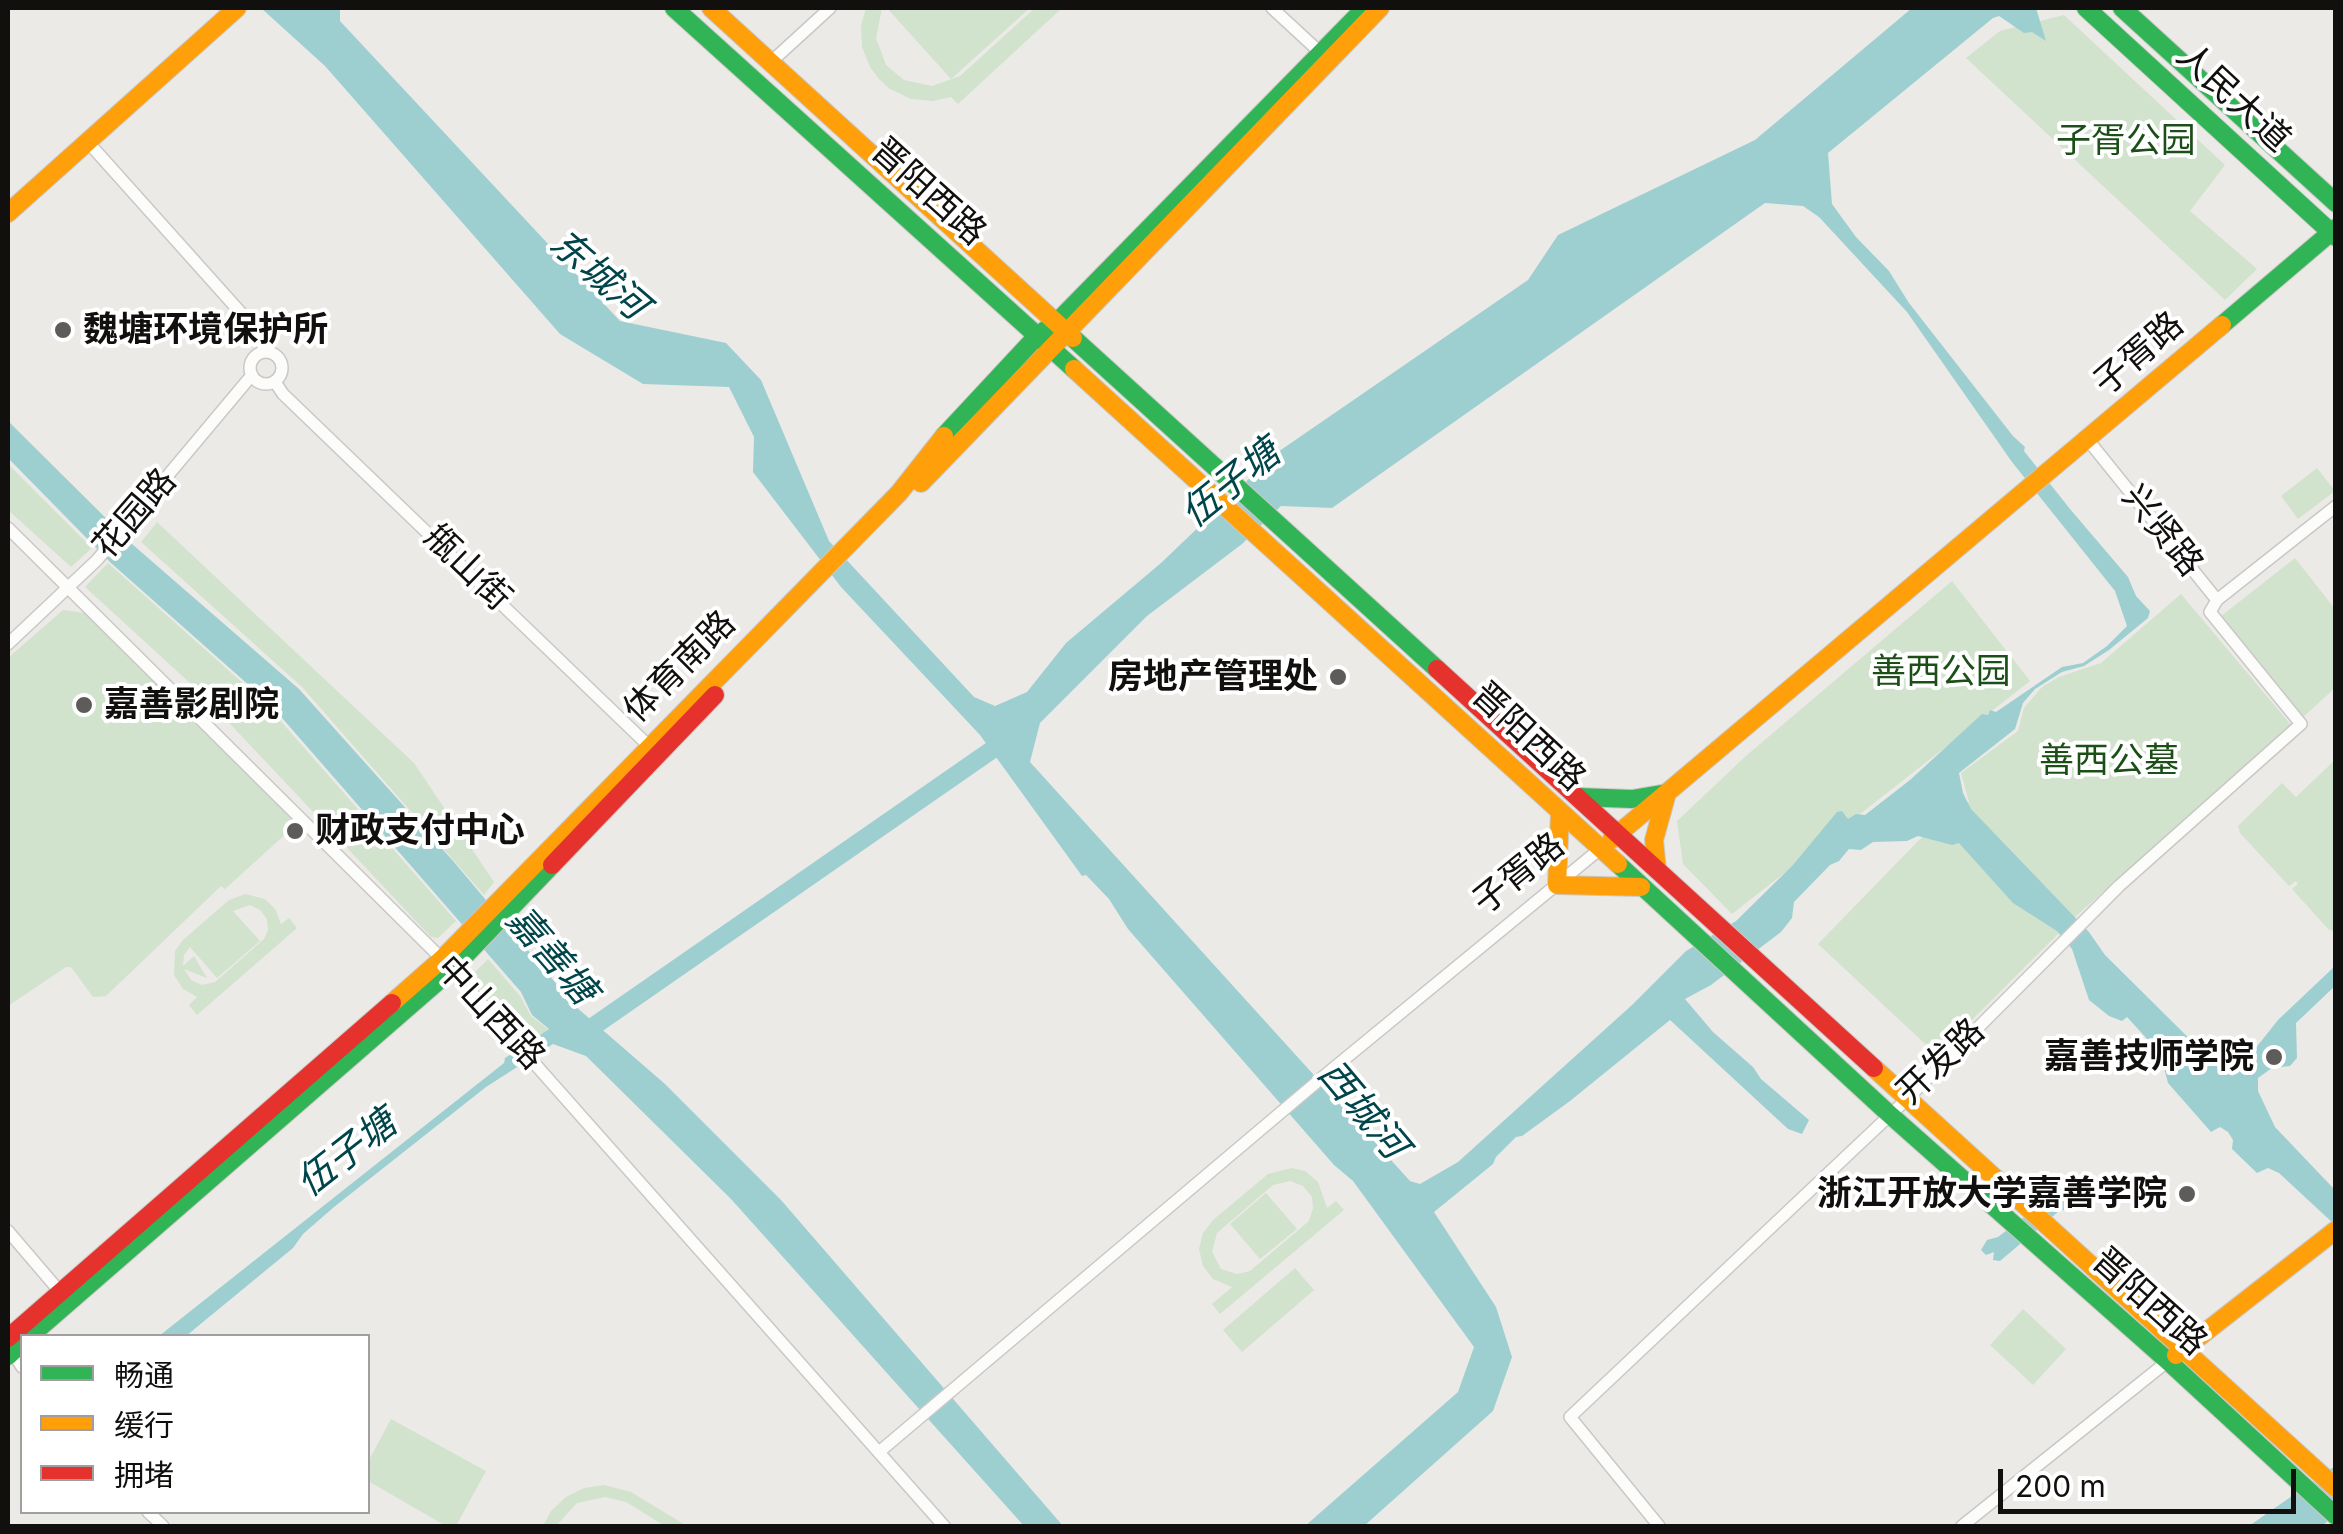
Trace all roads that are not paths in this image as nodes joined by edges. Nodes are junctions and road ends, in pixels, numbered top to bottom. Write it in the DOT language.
graph roads {
  1 [pos="236,8"];
  2 [pos="674,8"];
  3 [pos="710,8"];
  4 [pos="830,8"];
  5 [pos="1272,8"];
  6 [pos="1366,8"];
  7 [pos="1380,8"];
  8 [pos="2086,8"];
  9 [pos="2122,8"];
  10 [pos="1324,56"];
  11 [pos="772,61"];
  12 [pos="87,141"];
  13 [pos="2336,203"];
  14 [pos="8,213"];
  15 [pos="2334,233"];
  16 [pos="1064,326"];
  17 [pos="1044,341"];
  18 [pos="265,352"];
  19 [pos="252,375"];
  20 [pos="275,382"];
  21 [pos="2088,440"];
  22 [pos="2336,506"];
  23 [pos="8,528"];
  24 [pos="69,586"];
  25 [pos="2218,600"];
  26 [pos="8,644"];
  27 [pos="653,750"];
  28 [pos="1667,793"];
  29 [pos="1578,796"];
  30 [pos="1560,812"];
  31 [pos="1618,834"];
  32 [pos="1600,850"];
  33 [pos="1658,870"];
  34 [pos="1556,885"];
  35 [pos="1641,887"];
  36 [pos="447,965"];
  37 [pos="1906,1099"];
  38 [pos="1888,1113"];
  39 [pos="8,1231"];
  40 [pos="2332,1233"];
  41 [pos="60,1292"];
  42 [pos="26,1334"];
  43 [pos="32,1334"];
  44 [pos="2184,1350"];
  45 [pos="2168,1362"];
  46 [pos="880,1452"];
  47 [pos="2336,1488"];
  48 [pos="2336,1516"];
  49 [pos="944,1526"];
  50 [pos="1659,1526"];
  51 [pos="1962,1526"];
  1 -- 12 [label="main road"];
  2 -- 17 [label="main road, 晋阳西路"];
  3 -- 11 [label="main road, 晋阳西路"];
  4 -- 11 [label="street"];
  5 -- 10 [label="street"];
  6 -- 10 [label="main road, 体育南路"];
  7 -- 10 [label="main road, 体育南路"];
  8 -- 15 [label="main road, 人民大道"];
  9 -- 13 [label="main road, 人民大道"];
  10 -- 16 [label="main road, 体育南路"];
  11 -- 16 [label="main road, 晋阳西路"];
  12 -- 14 [label="main road"];
  12 -- 18 [label="street"];
  15 -- 21 [label="main road, 子胥路"];
  16 -- 17 [label="main road, 体育南路"];
  16 -- 29 [label="main road, 晋阳西路"];
  17 -- 27 [label="main road, 体育南路"];
  17 -- 30 [label="main road, 晋阳西路"];
  18 -- 19 [label="street"];
  18 -- 20 [label="street"];
  19 -- 20 [label="street"];
  19 -- 24 [label="street, 花园路"];
  20 -- 27 [label="street, 甁山街"];
  21 -- 25 [label="street, 兴贤路"];
  21 -- 28 [label="main road, 子胥路"];
  22 -- 25 [label="street, 兴贤路"];
  23 -- 24 [label="street, 中山西路"];
  24 -- 26 [label="street, 花园路"];
  24 -- 36 [label="street, 中山西路"];
  25 -- 37 [label="street, 开发路"];
  27 -- 36 [label="main road, 体育南路"];
  28 -- 29 [label="main road"];
  28 -- 31 [label="main road, 子胥路"];
  28 -- 33 [label="main road"];
  29 -- 31 [label="main road, 晋阳西路"];
  30 -- 32 [label="main road, 晋阳西路"];
  30 -- 34 [label="main road"];
  31 -- 32 [label="main road, 子胥路"];
  31 -- 33 [label="main road, 晋阳西路"];
  32 -- 34 [label="street, 子胥路"];
  32 -- 35 [label="main road, 晋阳西路"];
  33 -- 37 [label="main road, 晋阳西路"];
  34 -- 35 [label="main road"];
  34 -- 46 [label="street, 子胥路"];
  35 -- 38 [label="main road, 晋阳西路"];
  36 -- 41 [label="main road, 体育南路"];
  36 -- 43 [label="main road, 体育南路"];
  36 -- 46 [label="street, 中山西路"];
  37 -- 38 [label="street, 开发路"];
  37 -- 44 [label="main road, 晋阳西路"];
  38 -- 45 [label="main road, 晋阳西路"];
  38 -- 50 [label="street, 开发路"];
  39 -- 41 [label="street"];
  40 -- 44 [label="main road"];
  41 -- 42 [label="main road, 体育南路"];
  44 -- 45 [label="main road"];
  44 -- 47 [label="main road, 晋阳西路"];
  45 -- 48 [label="main road, 晋阳西路"];
  45 -- 51 [label="street"];
  46 -- 49 [label="street, 中山西路"];
}
